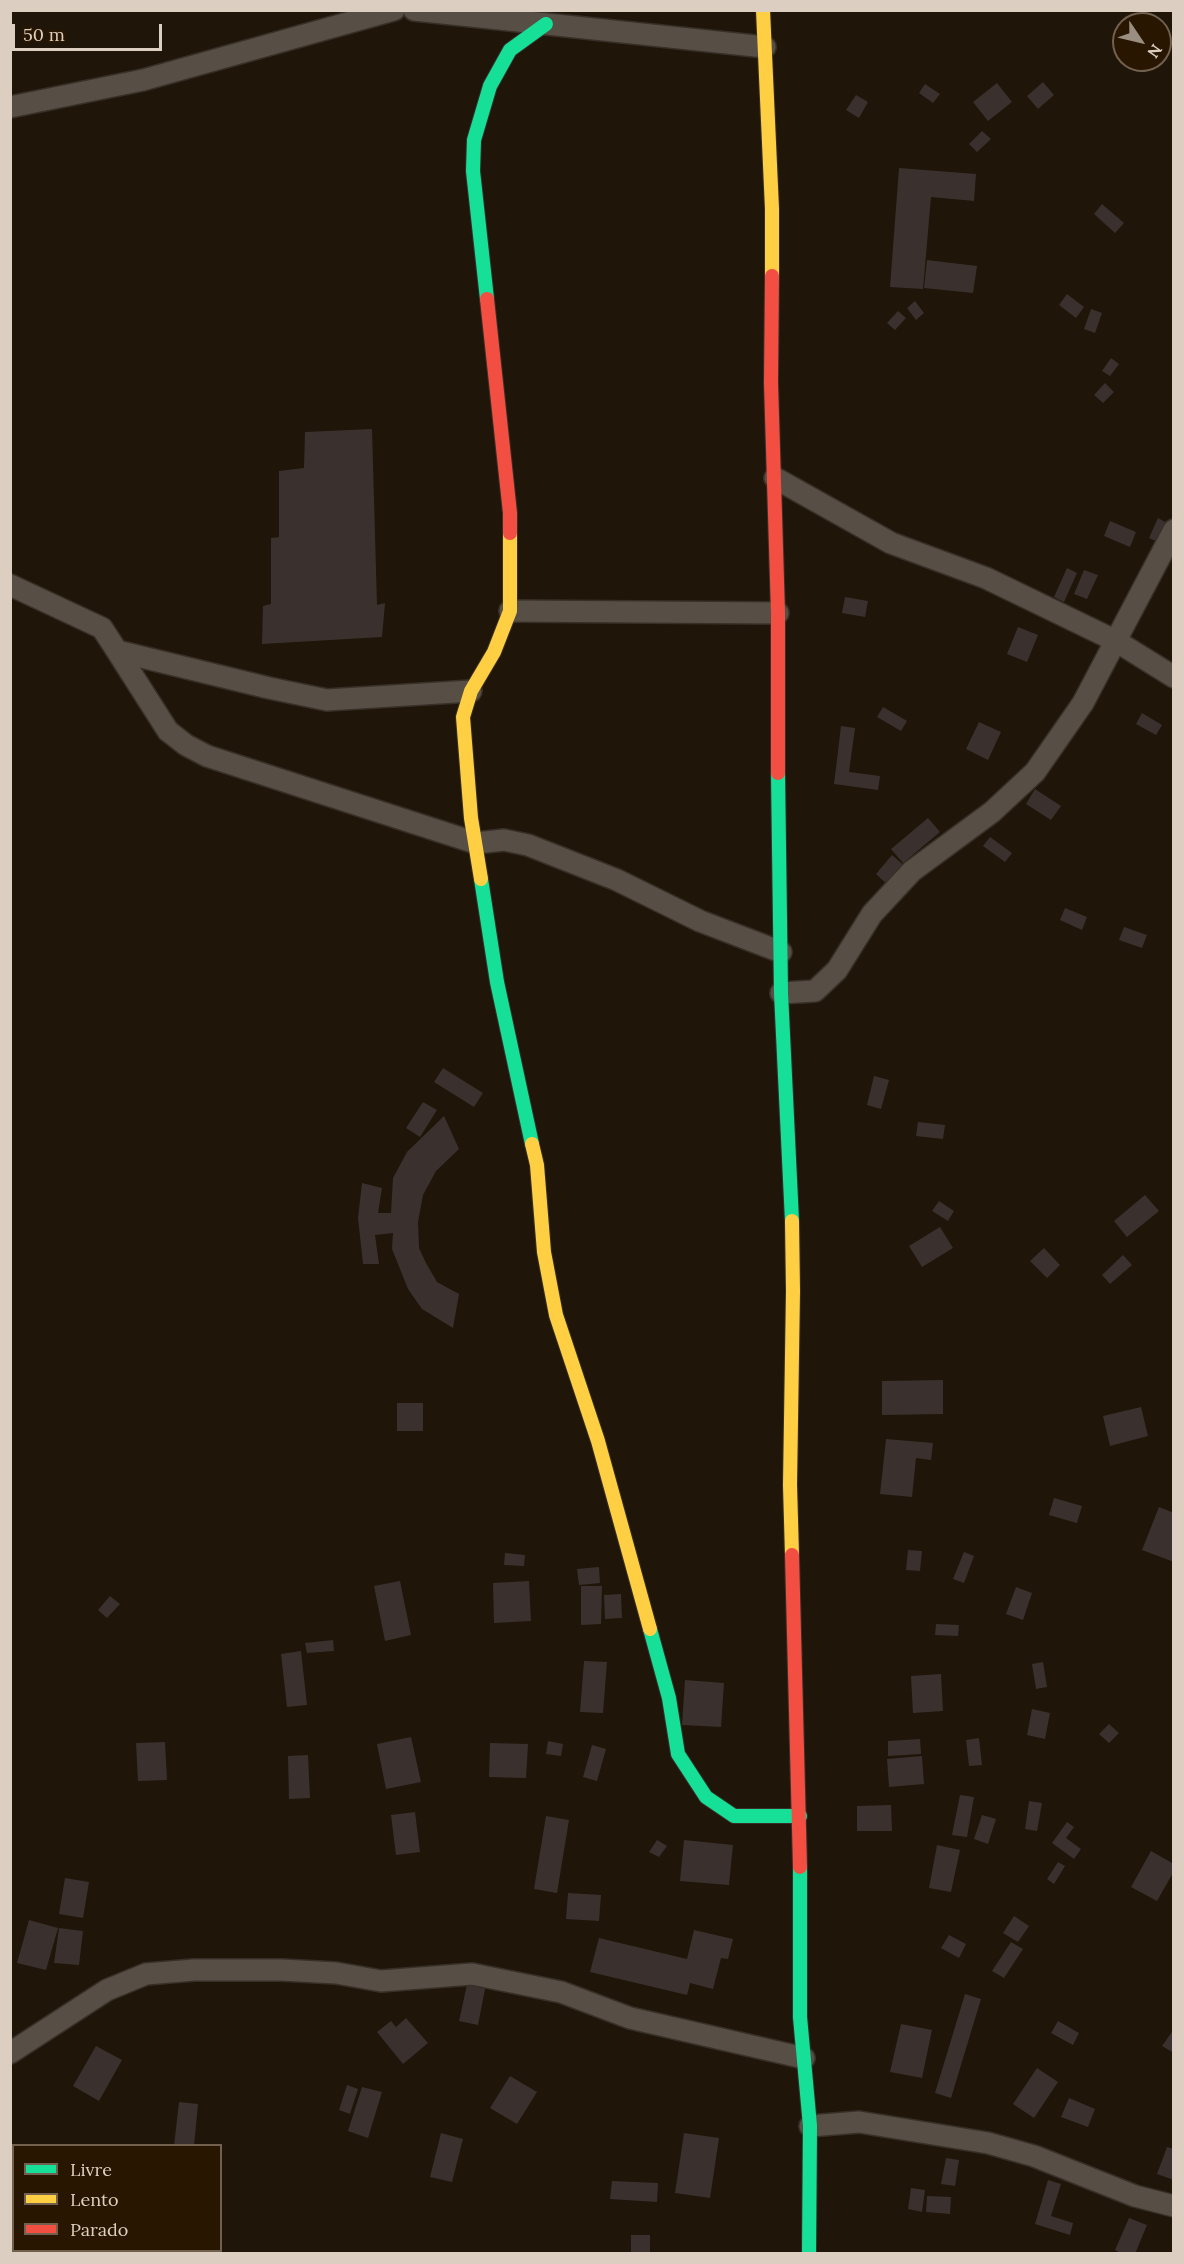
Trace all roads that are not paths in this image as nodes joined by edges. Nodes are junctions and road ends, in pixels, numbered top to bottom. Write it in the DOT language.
graph roads {
  1 [pos="394,10"];
  2 [pos="414,10"];
  3 [pos="763,10"];
  4 [pos="546,24"];
  5 [pos="765,47"];
  6 [pos="10,106"];
  7 [pos="776,478"];
  8 [pos="1173,530"];
  9 [pos="10,585"];
  10 [pos="510,611"];
  11 [pos="778,613"];
  12 [pos="1116,641"];
  13 [pos="117,651"];
  14 [pos="1173,677"];
  15 [pos="471,691"];
  16 [pos="476,843"];
  17 [pos="781,952"];
  18 [pos="781,993"];
  19 [pos="800,1816"];
  20 [pos="10,2053"];
  21 [pos="804,2058"];
  22 [pos="810,2126"];
  23 [pos="1173,2206"];
  24 [pos="809,2253"];
  1 -- 6 [label="street"];
  2 -- 4 [label="street"];
  3 -- 5 [label="main road"];
  4 -- 5 [label="street"];
  4 -- 10 [label="main road"];
  5 -- 7 [label="main road"];
  7 -- 11 [label="main road"];
  7 -- 12 [label="street"];
  8 -- 12 [label="street"];
  9 -- 13 [label="street"];
  10 -- 11 [label="street"];
  10 -- 15 [label="main road"];
  11 -- 17 [label="main road"];
  12 -- 14 [label="street"];
  12 -- 18 [label="street"];
  13 -- 15 [label="street"];
  13 -- 16 [label="street"];
  15 -- 16 [label="main road"];
  16 -- 17 [label="street"];
  16 -- 19 [label="main road"];
  17 -- 18 [label="main road"];
  18 -- 19 [label="main road"];
  19 -- 21 [label="main road"];
  20 -- 21 [label="street"];
  21 -- 22 [label="main road"];
  22 -- 23 [label="street"];
  22 -- 24 [label="main road"];
}
